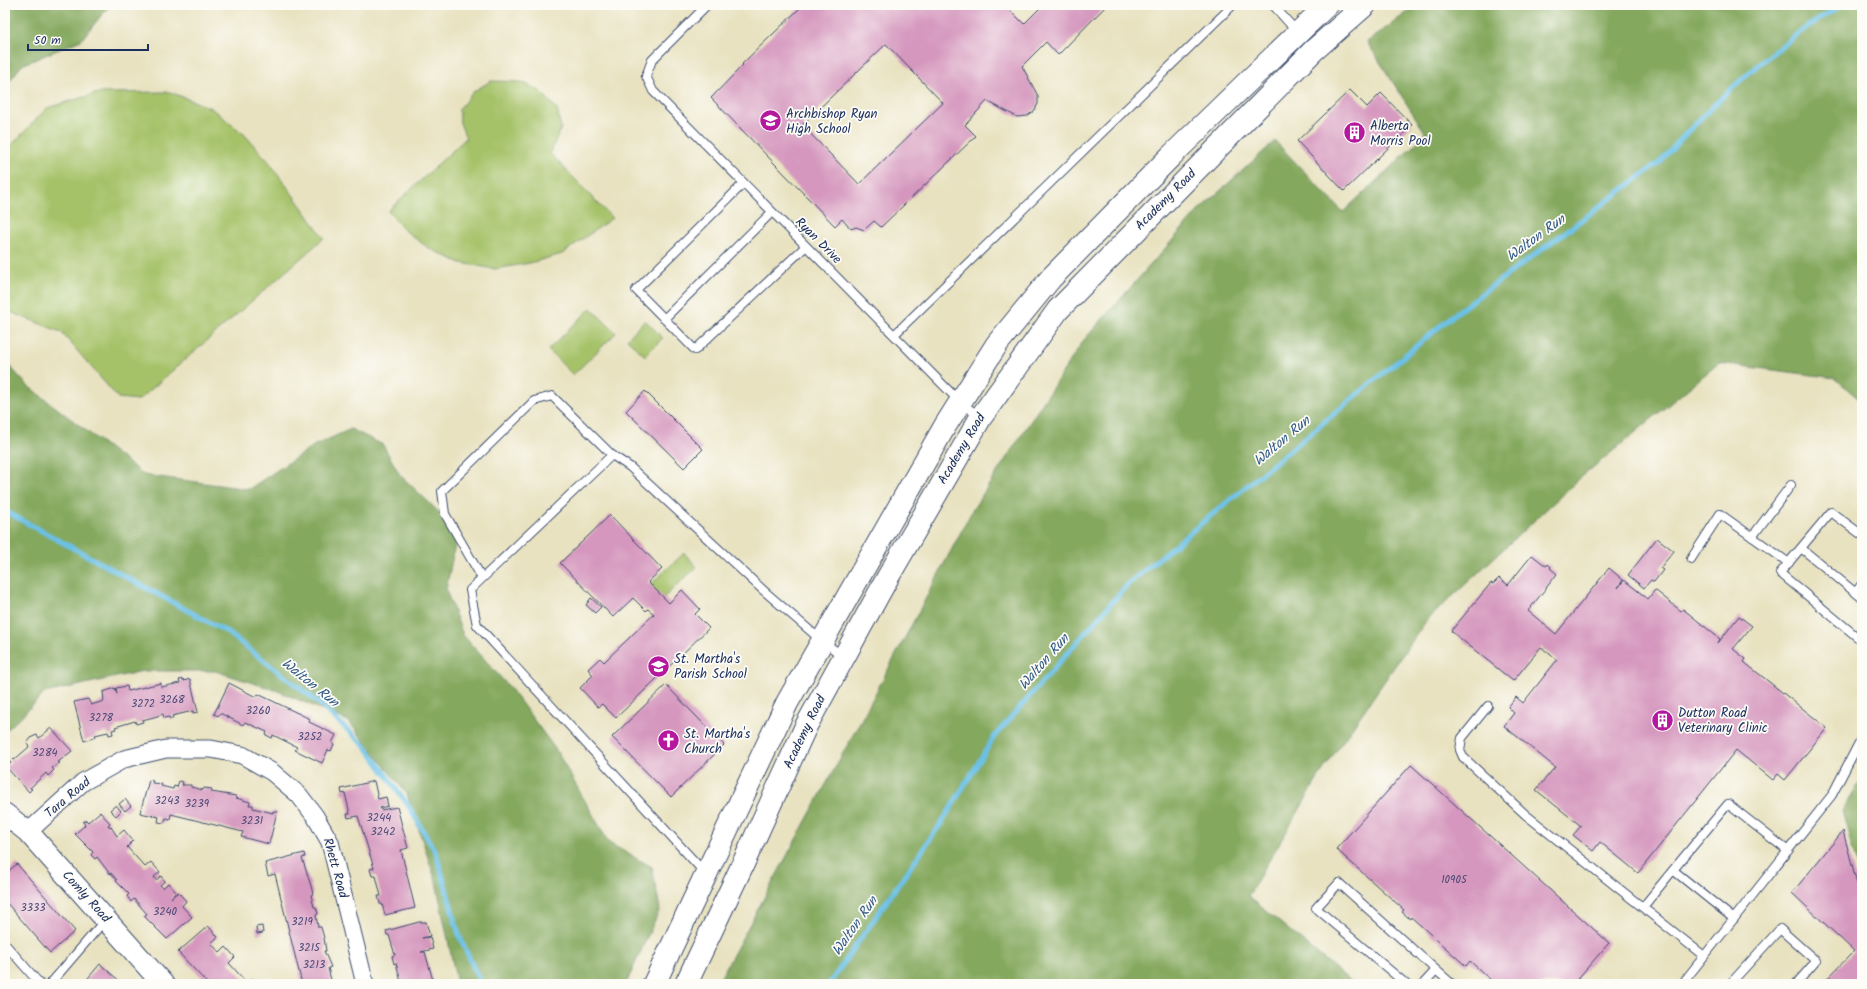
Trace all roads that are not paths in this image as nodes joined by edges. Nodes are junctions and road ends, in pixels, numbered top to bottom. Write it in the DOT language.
graph roads {
  1 [pos="707,5"];
  2 [pos="1233,5"];
  3 [pos="1273,5"];
  4 [pos="1327,5"];
  5 [pos="1365,5"];
  6 [pos="1306,42"];
  7 [pos="744,183"];
  8 [pos="772,212"];
  9 [pos="806,246"];
  10 [pos="664,319"];
  11 [pos="894,335"];
  12 [pos="960,402"];
  13 [pos="980,417"];
  14 [pos="612,455"];
  15 [pos="1791,485"];
  16 [pos="1862,535"];
  17 [pos="1752,537"];
  18 [pos="1801,548"];
  19 [pos="1691,559"];
  20 [pos="1789,563"];
  21 [pos="482,578"];
  22 [pos="1862,584"];
  23 [pos="1859,595"];
  24 [pos="1862,640"];
  25 [pos="822,641"];
  26 [pos="844,656"];
  27 [pos="1488,706"];
  28 [pos="1862,737"];
  29 [pos="203,749"];
  30 [pos="5,814"];
  31 [pos="28,832"];
  32 [pos="1788,851"];
  33 [pos="1673,870"];
  34 [pos="706,875"];
  35 [pos="732,887"];
  36 [pos="1643,907"];
  37 [pos="106,919"];
  38 [pos="1734,919"];
  39 [pos="5,944"];
  40 [pos="1704,956"];
  41 [pos="1436,970"];
  42 [pos="40,984"];
  43 [pos="50,984"];
  44 [pos="163,984"];
  45 [pos="365,984"];
  46 [pos="654,984"];
  47 [pos="686,984"];
  48 [pos="1406,984"];
  49 [pos="1422,984"];
  50 [pos="1452,984"];
  51 [pos="1682,984"];
  52 [pos="1730,984"];
  53 [pos="1796,984"];
  1 -- 7 [label="lane, Ryan Drive"];
  2 -- 11 [label="lane"];
  3 -- 6 [label="lane"];
  4 -- 6 [label="main road, Academy Road"];
  5 -- 6 [label="main road, Academy Road"];
  6 -- 12 [label="main road, Academy Road"];
  6 -- 13 [label="main road, Academy Road"];
  7 -- 8 [label="lane, Ryan Drive"];
  7 -- 10 [label="lane"];
  8 -- 9 [label="lane, Ryan Drive"];
  8 -- 10 [label="lane"];
  9 -- 10 [label="lane"];
  9 -- 11 [label="lane, Ryan Drive"];
  11 -- 12 [label="lane, Ryan Drive"];
  12 -- 13 [label="lane, Ryan Drive"];
  12 -- 25 [label="main road, Academy Road"];
  13 -- 26 [label="main road, Academy Road"];
  14 -- 21 [label="lane"];
  14 -- 21 [label="lane"];
  14 -- 25 [label="lane"];
  15 -- 17 [label="lane"];
  16 -- 18 [label="lane"];
  17 -- 19 [label="lane"];
  17 -- 20 [label="lane"];
  18 -- 20 [label="lane"];
  18 -- 23 [label="lane"];
  20 -- 24 [label="lane"];
  21 -- 34 [label="lane"];
  22 -- 23 [label="lane"];
  25 -- 26 [label="lane"];
  25 -- 34 [label="main road, Academy Road"];
  26 -- 35 [label="main road, Academy Road"];
  27 -- 36 [label="lane"];
  28 -- 32 [label="lane"];
  29 -- 31 [label="street, Tara Road"];
  29 -- 45 [label="street, Rhett Road"];
  30 -- 31 [label="street, Comly Road"];
  31 -- 37 [label="street, Comly Road"];
  32 -- 33 [label="lane"];
  32 -- 38 [label="lane"];
  33 -- 36 [label="lane"];
  33 -- 38 [label="lane"];
  34 -- 35 [label="main road"];
  34 -- 46 [label="main road, Academy Road"];
  35 -- 47 [label="main road, Academy Road"];
  36 -- 40 [label="lane"];
  37 -- 43 [label="lane"];
  37 -- 44 [label="street, Comly Road"];
  38 -- 40 [label="lane"];
  39 -- 42 [label="lane"];
  40 -- 51 [label="lane"];
  41 -- 48 [label="lane"];
  41 -- 49 [label="lane"];
  41 -- 50 [label="lane"];
  52 -- 53 [label="lane"];
}
